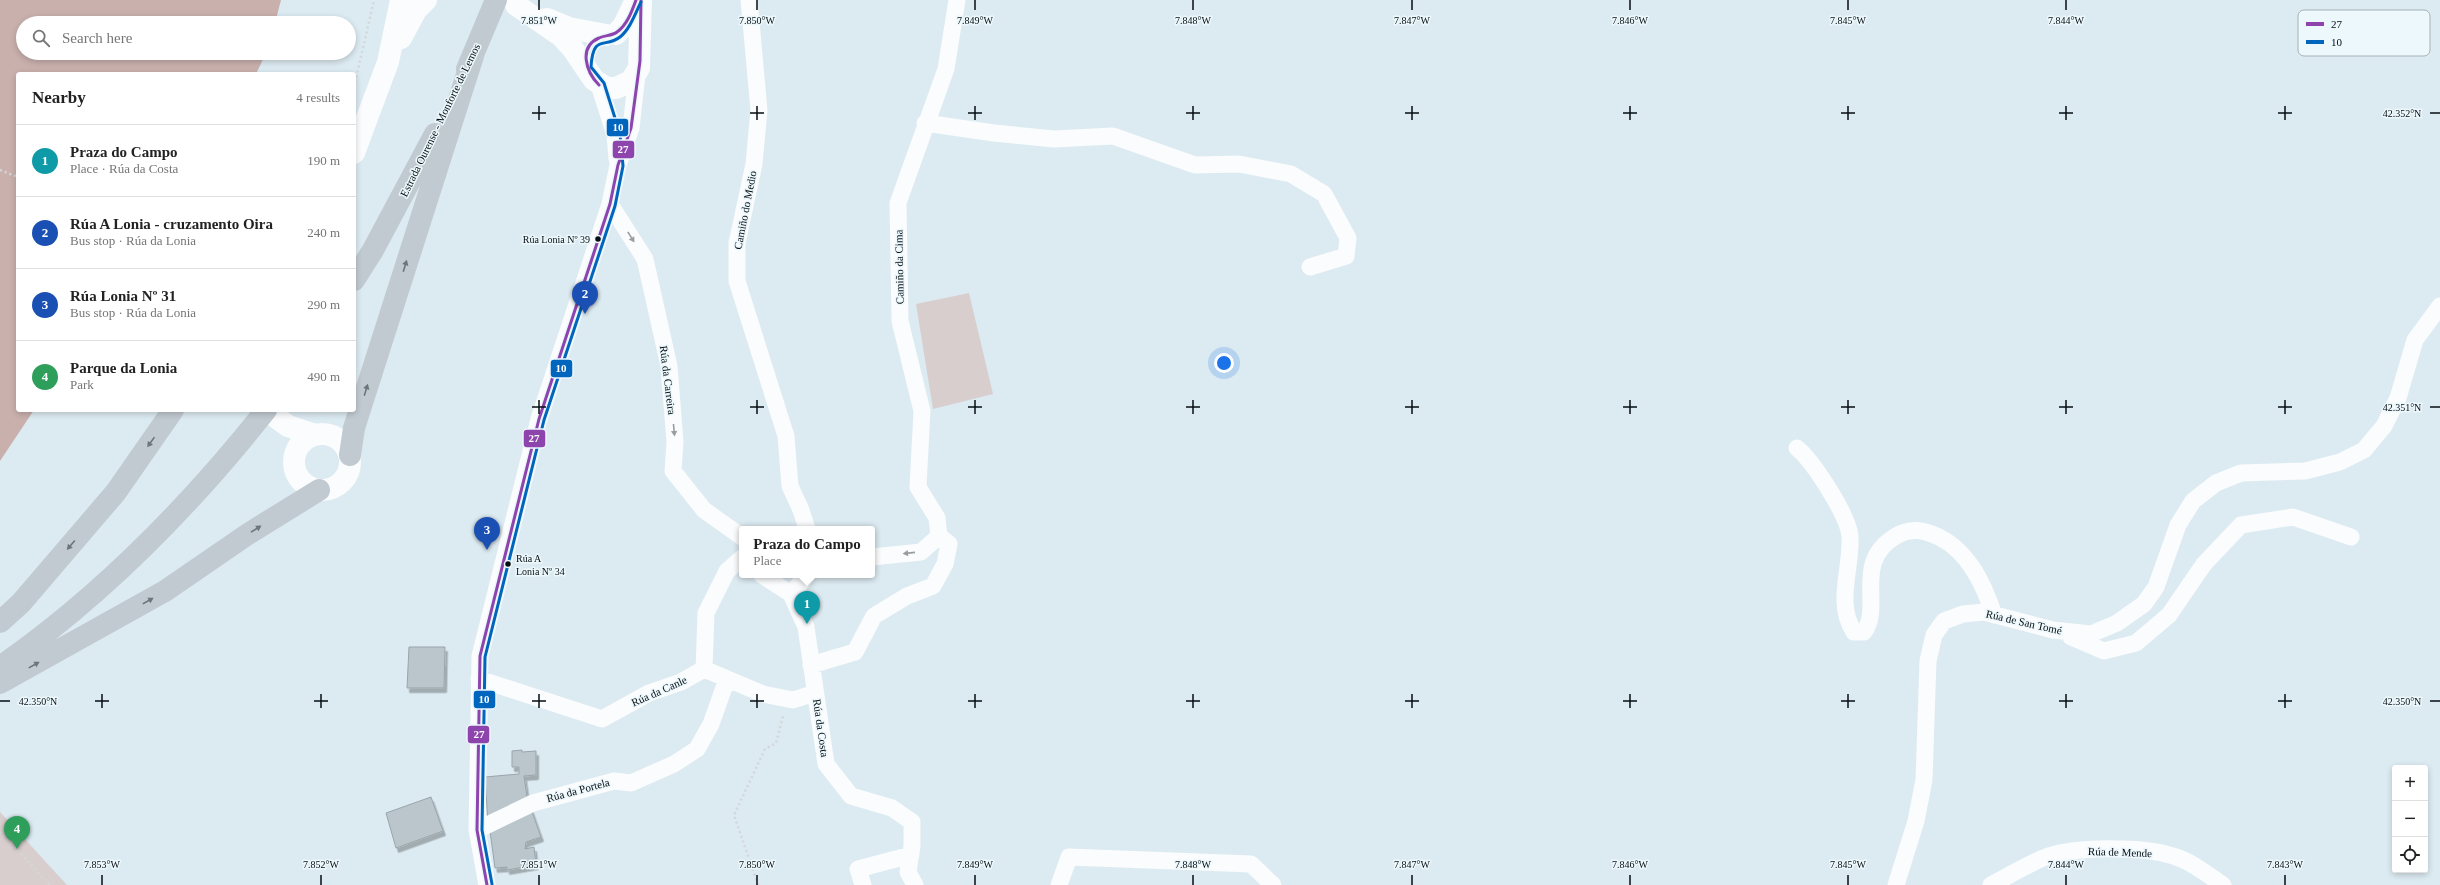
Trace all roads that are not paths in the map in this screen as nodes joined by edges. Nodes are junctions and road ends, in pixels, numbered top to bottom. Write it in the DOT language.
graph roads {
  1 [pos="401,0"];
  2 [pos="426,0"];
  3 [pos="636,0"];
  4 [pos="641,0"];
  5 [pos="749,0"];
  6 [pos="957,0"];
  7 [pos="506,2"];
  8 [pos="611,34"];
  9 [pos="473,56"];
  10 [pos="388,62"];
  11 [pos="638,64"];
  12 [pos="593,77"];
  13 [pos="925,122"];
  14 [pos="356,148"];
  15 [pos="618,165"];
  16 [pos="610,204"];
  17 [pos="1310,267"];
  18 [pos="356,277"];
  19 [pos="2440,306"];
  20 [pos="171,412"];
  21 [pos="263,414"];
  22 [pos="288,426"];
  23 [pos="315,435"];
  24 [pos="1797,448"];
  25 [pos="350,455"];
  26 [pos="295,458"];
  27 [pos="319,490"];
  28 [pos="806,526"];
  29 [pos="739,535"];
  30 [pos="939,536"];
  31 [pos="2351,537"];
  32 [pos="875,557"];
  33 [pos="739,561"];
  34 [pos="767,578"];
  35 [pos="804,578"];
  36 [pos="791,594"];
  37 [pos="1994,615"];
  38 [pos="0,622"];
  39 [pos="2053,630"];
  40 [pos="811,665"];
  41 [pos="0,668"];
  42 [pos="704,668"];
  43 [pos="727,678"];
  44 [pos="479,679"];
  45 [pos="0,683"];
  46 [pos="816,693"];
  47 [pos="477,830"];
  48 [pos="911,855"];
  49 [pos="487,885"];
  50 [pos="863,885"];
  51 [pos="915,885"];
  52 [pos="1059,885"];
  53 [pos="1273,885"];
  54 [pos="1896,885"];
  55 [pos="1991,885"];
  56 [pos="2224,885"];
  1 -- 10 [label="street"];
  2 -- 10 [label="street"];
  3 -- 8 [label="street"];
  4 -- 11 [label="street"];
  5 -- 28 [label="street, Camiño do Medio"];
  6 -- 13 [label="street, Camiño da Cima"];
  7 -- 8 [label="street"];
  7 -- 9 [label="highway, Estrada Ourense - Monforte de Lemos"];
  7 -- 12 [label="street"];
  8 -- 11 [label="street"];
  8 -- 12 [label="street"];
  9 -- 18 [label="highway, Estrada Ourense - Monforte de Lemos"];
  25 -- 9 [label="highway, one-way"];
  10 -- 14 [label="street"];
  11 -- 12 [label="street"];
  11 -- 15 [label="street"];
  12 -- 15 [label="street"];
  13 -- 17 [label="street"];
  13 -- 30 [label="street, Camiño da Cima"];
  15 -- 16 [label="street"];
  16 -- 29 [label="street, Rúa da Carreira, one-way"];
  16 -- 44 [label="street"];
  19 -- 39 [label="street, Rúa de San Tomé"];
  20 -- 38 [label="highway, one-way"];
  21 -- 22 [label="street"];
  21 -- 41 [label="highway"];
  22 -- 23 [label="street"];
  22 -- 26 [label="street"];
  23 -- 25 [label="street"];
  23 -- 26 [label="street"];
  24 -- 37 [label="street"];
  25 -- 27 [label="street"];
  26 -- 27 [label="street"];
  45 -- 27 [label="highway, one-way"];
  30 -- 32 [label="street, one-way"];
  30 -- 40 [label="street"];
  31 -- 39 [label="street"];
  33 -- 42 [label="street"];
  34 -- 36 [label="street"];
  35 -- 36 [label="street"];
  36 -- 40 [label="street, Rúa da Costa"];
  37 -- 39 [label="street, Rúa de San Tomé"];
  37 -- 54 [label="street, Rúa de San Tomé"];
  40 -- 46 [label="street, Rúa da Costa"];
  42 -- 43 [label="street"];
  42 -- 44 [label="street, Rúa da Canle"];
  43 -- 46 [label="street"];
  43 -- 47 [label="street, Rúa da Portela"];
  44 -- 47 [label="street"];
  46 -- 48 [label="street, Rúa da Costa"];
  47 -- 49 [label="street"];
  48 -- 50 [label="street"];
  48 -- 51 [label="street, Rúa da Costa"];
  52 -- 53 [label="street"];
  55 -- 56 [label="street, Rúa de Mende"];
}
